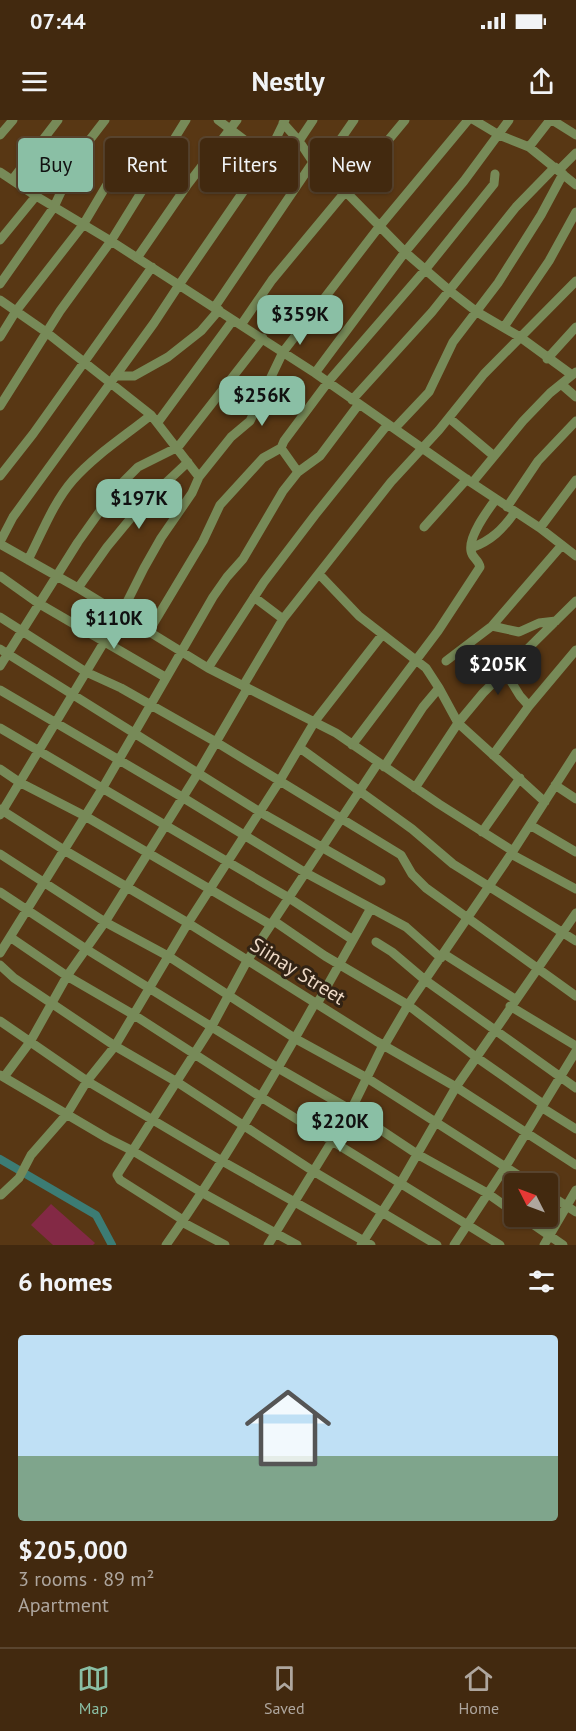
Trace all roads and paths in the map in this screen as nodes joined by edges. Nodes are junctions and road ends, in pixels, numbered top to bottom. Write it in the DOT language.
graph roads {
  1 [pos="12,120"];
  2 [pos="58,120"];
  3 [pos="105,120"];
  4 [pos="186,120"];
  5 [pos="218,120"];
  6 [pos="237,120"];
  7 [pos="313,120"];
  8 [pos="354,120"];
  9 [pos="405,120"];
  10 [pos="468,120"];
  11 [pos="474,120"];
  12 [pos="509,120"];
  13 [pos="551,120"];
  14 [pos="284,122"];
  15 [pos="231,130"];
  16 [pos="0,135"];
  17 [pos="499,135"];
  18 [pos="576,135"];
  19 [pos="174,138"];
  20 [pos="242,138"];
  21 [pos="276,138"];
  22 [pos="339,138"];
  23 [pos="390,138"];
  24 [pos="299,141"];
  25 [pos="529,147"];
  26 [pos="576,153"];
  27 [pos="310,157"];
  28 [pos="559,170"];
  29 [pos="495,174"];
  30 [pos="310,175"];
  31 [pos="7,176"];
  32 [pos="576,185"];
  33 [pos="0,186"];
  34 [pos="105,188"];
  35 [pos="140,192"];
  36 [pos="243,192"];
  37 [pos="346,192"];
  38 [pos="36,196"];
  39 [pos="54,207"];
  40 [pos="576,213"];
  41 [pos="83,225"];
  42 [pos="379,227"];
  43 [pos="0,240"];
  44 [pos="111,241"];
  45 [pos="405,252"];
  46 [pos="137,258"];
  47 [pos="152,267"];
  48 [pos="425,270"];
  49 [pos="576,281"];
  50 [pos="0,284"];
  51 [pos="178,285"];
  52 [pos="450,291"];
  53 [pos="0,300"];
  54 [pos="217,309"];
  55 [pos="16,311"];
  56 [pos="477,312"];
  57 [pos="237,322"];
  58 [pos="504,327"];
  59 [pos="576,327"];
  60 [pos="46,332"];
  61 [pos="0,336"];
  62 [pos="520,337"];
  63 [pos="263,338"];
  64 [pos="283,352"];
  65 [pos="547,359"];
  66 [pos="82,362"];
  67 [pos="315,373"];
  68 [pos="574,374"];
  69 [pos="112,380"];
  70 [pos="328,382"];
  71 [pos="561,384"];
  72 [pos="576,397"];
  73 [pos="356,402"];
  74 [pos="0,406"];
  75 [pos="155,418"];
  76 [pos="448,418"];
  77 [pos="576,421"];
  78 [pos="391,426"];
  79 [pos="178,447"];
  80 [pos="422,447"];
  81 [pos="281,448"];
  82 [pos="494,456"];
  83 [pos="188,462"];
  84 [pos="298,472"];
  85 [pos="0,476"];
  86 [pos="199,477"];
  87 [pos="576,480"];
  88 [pos="470,481"];
  89 [pos="496,499"];
  90 [pos="511,509"];
  91 [pos="424,527"];
  92 [pos="540,528"];
  93 [pos="0,543"];
  94 [pos="562,545"];
  95 [pos="471,548"];
  96 [pos="575,553"];
  97 [pos="28,560"];
  98 [pos="319,574"];
  99 [pos="0,576"];
  100 [pos="57,576"];
  101 [pos="78,588"];
  102 [pos="254,597"];
  103 [pos="576,601"];
  104 [pos="38,603"];
  105 [pos="121,614"];
  106 [pos="0,617"];
  107 [pos="283,619"];
  108 [pos="556,621"];
  109 [pos="492,626"];
  110 [pos="22,631"];
  111 [pos="149,631"];
  112 [pos="382,635"];
  113 [pos="104,641"];
  114 [pos="576,650"];
  115 [pos="4,652"];
  116 [pos="182,652"];
  117 [pos="415,660"];
  118 [pos="446,661"];
  119 [pos="0,666"];
  120 [pos="208,668"];
  121 [pos="504,670"];
  122 [pos="86,672"];
  123 [pos="165,677"];
  124 [pos="245,688"];
  125 [pos="439,688"];
  126 [pos="0,690"];
  127 [pos="73,695"];
  128 [pos="151,705"];
  129 [pos="529,706"];
  130 [pos="315,722"];
  131 [pos="458,723"];
  132 [pos="56,724"];
  133 [pos="0,728"];
  134 [pos="134,734"];
  135 [pos="216,742"];
  136 [pos="352,744"];
  137 [pos="300,748"];
  138 [pos="39,751"];
  139 [pos="576,754"];
  140 [pos="493,755"];
  141 [pos="118,761"];
  142 [pos="381,765"];
  143 [pos="0,769"];
  144 [pos="198,773"];
  145 [pos="520,778"];
  146 [pos="19,782"];
  147 [pos="279,782"];
  148 [pos="555,786"];
  149 [pos="415,788"];
  150 [pos="102,789"];
  151 [pos="360,790"];
  152 [pos="182,797"];
  153 [pos="576,799"];
  154 [pos="545,802"];
  155 [pos="1,812"];
  156 [pos="260,812"];
  157 [pos="86,816"];
  158 [pos="343,818"];
  159 [pos="164,825"];
  160 [pos="530,825"];
  161 [pos="482,832"];
  162 [pos="244,836"];
  163 [pos="323,848"];
  164 [pos="64,850"];
  165 [pos="576,852"];
  166 [pos="147,853"];
  167 [pos="512,853"];
  168 [pos="0,854"];
  169 [pos="227,862"];
  170 [pos="306,873"];
  171 [pos="381,881"];
  172 [pos="45,882"];
  173 [pos="126,887"];
  174 [pos="488,888"];
  175 [pos="210,890"];
  176 [pos="576,890"];
  177 [pos="0,892"];
  178 [pos="289,898"];
  179 [pos="371,908"];
  180 [pos="28,910"];
  181 [pos="576,913"];
  182 [pos="467,919"];
  183 [pos="105,922"];
  184 [pos="188,923"];
  185 [pos="272,923"];
  186 [pos="563,933"];
  187 [pos="10,937"];
  188 [pos="353,940"];
  189 [pos="576,941"];
  190 [pos="376,942"];
  191 [pos="86,949"];
  192 [pos="0,953"];
  193 [pos="168,956"];
  194 [pos="443,956"];
  195 [pos="247,961"];
  196 [pos="339,964"];
  197 [pos="0,965"];
  198 [pos="537,968"];
  199 [pos="67,976"];
  200 [pos="425,980"];
  201 [pos="149,988"];
  202 [pos="229,994"];
  203 [pos="576,996"];
  204 [pos="52,1002"];
  205 [pos="316,1003"];
  206 [pos="512,1003"];
  207 [pos="408,1005"];
  208 [pos="134,1015"];
  209 [pos="0,1022"];
  210 [pos="212,1026"];
  211 [pos="495,1030"];
  212 [pos="296,1039"];
  213 [pos="30,1042"];
  214 [pos="383,1045"];
  215 [pos="115,1046"];
  216 [pos="576,1046"];
  217 [pos="576,1051"];
  218 [pos="194,1055"];
  219 [pos="476,1057"];
  220 [pos="278,1068"];
  221 [pos="2,1076"];
  222 [pos="560,1077"];
  223 [pos="367,1078"];
  224 [pos="87,1081"];
  225 [pos="177,1082"];
  226 [pos="456,1088"];
  227 [pos="576,1088"];
  228 [pos="261,1097"];
  229 [pos="542,1106"];
  230 [pos="351,1110"];
  231 [pos="67,1114"];
  232 [pos="154,1119"];
  233 [pos="435,1123"];
  234 [pos="244,1125"];
  235 [pos="576,1129"];
  236 [pos="525,1133"];
  237 [pos="332,1141"];
  238 [pos="133,1151"];
  239 [pos="417,1154"];
  240 [pos="222,1161"];
  241 [pos="576,1165"];
  242 [pos="506,1166"];
  243 [pos="314,1171"];
  244 [pos="516,1173"];
  245 [pos="400,1184"];
  246 [pos="576,1190"];
  247 [pos="201,1192"];
  248 [pos="487,1193"];
  249 [pos="0,1195"];
  250 [pos="558,1201"];
  251 [pos="294,1202"];
  252 [pos="504,1205"];
  253 [pos="567,1207"];
  254 [pos="382,1211"];
  255 [pos="576,1212"];
  256 [pos="182,1221"];
  257 [pos="467,1225"];
  258 [pos="532,1227"];
  259 [pos="275,1232"];
  260 [pos="546,1240"];
  261 [pos="365,1244"];
  262 [pos="166,1245"];
  263 [pos="225,1245"];
  264 [pos="268,1245"];
  265 [pos="297,1245"];
  266 [pos="437,1245"];
  267 [pos="454,1245"];
  268 [pos="500,1245"];
  269 [pos="563,1245"];
  1 -- 16 [label="street"];
  2 -- 31 [label="street"];
  3 -- 39 [label="street"];
  4 -- 19 [label="street"];
  5 -- 15 [label="street"];
  6 -- 15 [label="street"];
  7 -- 24 [label="street"];
  8 -- 22 [label="street"];
  9 -- 23 [label="street"];
  10 -- 42 [label="street"];
  11 -- 17 [label="street"];
  12 -- 17 [label="street"];
  13 -- 18 [label="street"];
  13 -- 25 [label="street"];
  14 -- 21 [label="street"];
  14 -- 24 [label="street"];
  15 -- 20 [label="street"];
  15 -- 46 [label="street"];
  17 -- 25 [label="street"];
  17 -- 45 [label="street"];
  24 -- 27 [label="street"];
  25 -- 28 [label="street"];
  26 -- 28 [label="street"];
  28 -- 32 [label="street"];
  28 -- 52 [label="street"];
  28 -- 56 [label="street"];
  29 -- 48 [label="street"];
  30 -- 54 [label="street"];
  31 -- 33 [label="street"];
  31 -- 38 [label="street"];
  34 -- 41 [label="street"];
  35 -- 44 [label="street"];
  36 -- 51 [label="street"];
  37 -- 42 [label="street"];
  37 -- 57 [label="street"];
  38 -- 39 [label="street"];
  38 -- 43 [label="street"];
  39 -- 41 [label="street"];
  39 -- 50 [label="street"];
  40 -- 58 [label="street"];
  41 -- 44 [label="street"];
  41 -- 55 [label="street"];
  42 -- 45 [label="street"];
  42 -- 64 [label="street"];
  44 -- 46 [label="street"];
  44 -- 60 [label="street"];
  45 -- 48 [label="street"];
  45 -- 67 [label="street"];
  46 -- 47 [label="street"];
  47 -- 51 [label="street"];
  47 -- 66 [label="street"];
  48 -- 52 [label="street"];
  48 -- 70 [label="street"];
  49 -- 62 [label="street"];
  51 -- 54 [label="street"];
  51 -- 69 [label="street"];
  52 -- 56 [label="street"];
  52 -- 73 [label="street"];
  53 -- 55 [label="street"];
  54 -- 57 [label="street"];
  54 -- 69 [label="street"];
  55 -- 60 [label="street"];
  55 -- 61 [label="street"];
  56 -- 58 [label="street"];
  56 -- 78 [label="street"];
  57 -- 63 [label="street"];
  57 -- 75 [label="street"];
  58 -- 62 [label="street"];
  59 -- 65 [label="street"];
  60 -- 66 [label="street"];
  60 -- 74 [label="street"];
  62 -- 65 [label="street"];
  62 -- 76 [label="street"];
  63 -- 64 [label="street"];
  63 -- 79 [label="street"];
  64 -- 67 [label="street"];
  64 -- 86 [label="street"];
  65 -- 68 [label="street"];
  66 -- 69 [label="street"];
  66 -- 85 [label="street"];
  67 -- 70 [label="street"];
  68 -- 71 [label="street"];
  69 -- 75 [label="street"];
  69 -- 93 [label="street"];
  70 -- 73 [label="street"];
  70 -- 81 [label="street"];
  71 -- 72 [label="street"];
  71 -- 82 [label="street"];
  73 -- 78 [label="street"];
  73 -- 84 [label="street"];
  75 -- 79 [label="street"];
  75 -- 97 [label="street"];
  76 -- 80 [label="street"];
  76 -- 82 [label="street"];
  77 -- 90 [label="street"];
  78 -- 80 [label="street"];
  78 -- 102 [label="street"];
  79 -- 83 [label="street"];
  79 -- 100 [label="street"];
  80 -- 88 [label="street"];
  80 -- 98 [label="street"];
  81 -- 84 [label="street"];
  81 -- 111 [label="street"];
  82 -- 88 [label="street"];
  83 -- 86 [label="street"];
  83 -- 101 [label="street"];
  84 -- 116 [label="street"];
  86 -- 105 [label="street"];
  87 -- 92 [label="street"];
  88 -- 89 [label="street"];
  88 -- 91 [label="street"];
  89 -- 90 [label="street"];
  89 -- 95 [label="street"];
  90 -- 92 [label="street"];
  90 -- 95 [label="street"];
  92 -- 94 [label="street"];
  93 -- 97 [label="street"];
  94 -- 96 [label="street"];
  94 -- 109 [label="street"];
  95 -- 117 [label="street"];
  97 -- 100 [label="street"];
  98 -- 107 [label="street"];
  98 -- 112 [label="street"];
  99 -- 104 [label="street"];
  100 -- 101 [label="street"];
  100 -- 104 [label="street"];
  101 -- 105 [label="street"];
  102 -- 107 [label="street"];
  102 -- 120 [label="street"];
  103 -- 108 [label="street"];
  104 -- 110 [label="street"];
  104 -- 113 [label="street"];
  105 -- 111 [label="street"];
  105 -- 113 [label="street"];
  106 -- 110 [label="street"];
  107 -- 124 [label="street"];
  108 -- 109 [label="street"];
  108 -- 121 [label="street"];
  109 -- 118 [label="street"];
  110 -- 115 [label="street"];
  110 -- 122 [label="street"];
  111 -- 116 [label="street"];
  112 -- 117 [label="street"];
  112 -- 130 [label="street"];
  113 -- 122 [label="street"];
  113 -- 123 [label="street"];
  114 -- 129 [label="street"];
  115 -- 119 [label="street"];
  115 -- 127 [label="street"];
  116 -- 120 [label="street"];
  116 -- 123 [label="street"];
  117 -- 125 [label="street"];
  117 -- 136 [label="street"];
  120 -- 124 [label="street"];
  121 -- 129 [label="street"];
  121 -- 131 [label="street"];
  122 -- 127 [label="street"];
  122 -- 128 [label="street"];
  123 -- 128 [label="street"];
  124 -- 130 [label="street"];
  124 -- 135 [label="street"];
  125 -- 131 [label="street"];
  125 -- 142 [label="street"];
  126 -- 132 [label="street"];
  127 -- 132 [label="street"];
  127 -- 134 [label="street"];
  128 -- 134 [label="street"];
  128 -- 135 [label="street"];
  129 -- 140 [label="street"];
  130 -- 136 [label="street"];
  130 -- 137 [label="street"];
  131 -- 140 [label="street"];
  131 -- 149 [label="street"];
  132 -- 138 [label="street"];
  132 -- 141 [label="street"];
  133 -- 138 [label="street"];
  134 -- 141 [label="street"];
  134 -- 144 [label="street"];
  135 -- 144 [label="street"];
  135 -- 147 [label="street"];
  136 -- 142 [label="street"];
  137 -- 147 [label="street"];
  137 -- 151 [label="street"];
  138 -- 146 [label="street"];
  138 -- 150 [label="street"];
  139 -- 148 [label="street"];
  140 -- 145 [label="street"];
  141 -- 150 [label="street"];
  141 -- 152 [label="street"];
  142 -- 149 [label="street"];
  142 -- 151 [label="street"];
  143 -- 146 [label="street"];
  144 -- 152 [label="street"];
  144 -- 156 [label="street"];
  145 -- 154 [label="street"];
  145 -- 161 [label="street"];
  146 -- 155 [label="street"];
  146 -- 157 [label="street"];
  147 -- 156 [label="street"];
  147 -- 158 [label="street"];
  148 -- 153 [label="street"];
  148 -- 154 [label="street"];
  149 -- 161 [label="street"];
  150 -- 157 [label="street"];
  150 -- 159 [label="street"];
  151 -- 158 [label="street"];
  151 -- 174 [label="street"];
  152 -- 159 [label="street"];
  152 -- 162 [label="street"];
  154 -- 160 [label="street"];
  155 -- 164 [label="street, Siinay Street"];
  156 -- 162 [label="street"];
  156 -- 163 [label="street"];
  157 -- 164 [label="street"];
  157 -- 166 [label="street"];
  158 -- 163 [label="street"];
  158 -- 182 [label="street"];
  159 -- 166 [label="street"];
  159 -- 169 [label="street"];
  160 -- 165 [label="street"];
  160 -- 167 [label="street"];
  161 -- 167 [label="street"];
  162 -- 169 [label="street"];
  162 -- 170 [label="street"];
  163 -- 170 [label="street"];
  163 -- 171 [label="street"];
  164 -- 172 [label="street"];
  164 -- 173 [label="street, Siinay Street"];
  166 -- 173 [label="street"];
  166 -- 175 [label="street"];
  167 -- 174 [label="street"];
  167 -- 176 [label="street"];
  168 -- 172 [label="street"];
  169 -- 175 [label="street"];
  169 -- 178 [label="street"];
  170 -- 178 [label="street"];
  170 -- 179 [label="street"];
  172 -- 180 [label="street"];
  172 -- 183 [label="street"];
  173 -- 183 [label="street"];
  173 -- 184 [label="street, Siinay Street"];
  174 -- 182 [label="street"];
  174 -- 186 [label="street"];
  175 -- 184 [label="street"];
  175 -- 185 [label="street"];
  177 -- 180 [label="street"];
  178 -- 185 [label="street"];
  178 -- 188 [label="street"];
  179 -- 188 [label="street"];
  179 -- 194 [label="street"];
  180 -- 187 [label="street"];
  180 -- 191 [label="street"];
  181 -- 186 [label="street"];
  182 -- 194 [label="street"];
  182 -- 198 [label="street"];
  183 -- 191 [label="street"];
  183 -- 193 [label="street"];
  184 -- 193 [label="street"];
  184 -- 195 [label="street, Siinay Street"];
  185 -- 195 [label="street"];
  185 -- 196 [label="street"];
  186 -- 189 [label="street"];
  186 -- 198 [label="street"];
  187 -- 192 [label="street"];
  187 -- 199 [label="street"];
  188 -- 196 [label="street"];
  190 -- 200 [label="street"];
  191 -- 199 [label="street"];
  191 -- 201 [label="street"];
  193 -- 201 [label="street"];
  193 -- 202 [label="street"];
  194 -- 200 [label="street"];
  194 -- 206 [label="street"];
  195 -- 202 [label="street"];
  195 -- 205 [label="street, Siinay Street"];
  196 -- 205 [label="street"];
  196 -- 207 [label="street"];
  197 -- 204 [label="street"];
  198 -- 203 [label="street"];
  198 -- 206 [label="street"];
  199 -- 204 [label="street"];
  199 -- 208 [label="street"];
  200 -- 207 [label="street"];
  200 -- 211 [label="street"];
  201 -- 208 [label="street"];
  201 -- 210 [label="street"];
  202 -- 210 [label="street"];
  202 -- 212 [label="street"];
  204 -- 213 [label="street"];
  204 -- 215 [label="street"];
  205 -- 212 [label="street"];
  205 -- 214 [label="street, Siinay Street"];
  206 -- 211 [label="street"];
  206 -- 216 [label="street"];
  207 -- 214 [label="street"];
  207 -- 219 [label="street"];
  208 -- 215 [label="street"];
  208 -- 218 [label="street"];
  209 -- 213 [label="street"];
  210 -- 218 [label="street"];
  210 -- 220 [label="street"];
  211 -- 219 [label="street"];
  211 -- 222 [label="street"];
  212 -- 220 [label="street"];
  212 -- 223 [label="street"];
  213 -- 221 [label="street"];
  213 -- 224 [label="street"];
  214 -- 223 [label="street"];
  214 -- 226 [label="street, Siinay Street"];
  215 -- 224 [label="street"];
  215 -- 225 [label="street"];
  217 -- 222 [label="street"];
  218 -- 225 [label="street"];
  218 -- 228 [label="street"];
  219 -- 226 [label="street"];
  219 -- 229 [label="street"];
  220 -- 228 [label="street"];
  220 -- 230 [label="street"];
  221 -- 231 [label="street"];
  222 -- 227 [label="street"];
  222 -- 229 [label="street"];
  223 -- 230 [label="street"];
  223 -- 233 [label="street"];
  224 -- 231 [label="street"];
  224 -- 232 [label="street"];
  225 -- 232 [label="street"];
  225 -- 234 [label="street"];
  226 -- 233 [label="street"];
  226 -- 236 [label="street, Siinay Street"];
  228 -- 234 [label="street"];
  228 -- 237 [label="street"];
  229 -- 235 [label="street"];
  229 -- 236 [label="street"];
  230 -- 237 [label="street"];
  230 -- 239 [label="street"];
  231 -- 238 [label="street"];
  231 -- 249 [label="street"];
  232 -- 238 [label="street"];
  232 -- 240 [label="street"];
  233 -- 239 [label="street"];
  233 -- 242 [label="street"];
  234 -- 240 [label="street"];
  234 -- 243 [label="street"];
  236 -- 241 [label="street, Siinay Street"];
  236 -- 242 [label="street"];
  237 -- 243 [label="street"];
  237 -- 245 [label="street"];
  238 -- 247 [label="street"];
  238 -- 256 [label="street"];
  239 -- 245 [label="street"];
  239 -- 248 [label="street"];
  240 -- 247 [label="street"];
  240 -- 251 [label="street"];
  242 -- 244 [label="street"];
  242 -- 248 [label="street"];
  243 -- 251 [label="street"];
  243 -- 254 [label="street"];
  245 -- 254 [label="street"];
  245 -- 257 [label="street"];
  246 -- 253 [label="street"];
  247 -- 256 [label="street"];
  247 -- 259 [label="street"];
  248 -- 252 [label="street"];
  248 -- 257 [label="street"];
  250 -- 253 [label="street"];
  251 -- 259 [label="street"];
  251 -- 261 [label="street"];
  253 -- 255 [label="street"];
  253 -- 260 [label="street"];
  254 -- 261 [label="street"];
  254 -- 266 [label="street"];
  256 -- 262 [label="street"];
  256 -- 263 [label="street"];
  257 -- 267 [label="street"];
  257 -- 268 [label="street"];
  258 -- 260 [label="street"];
  259 -- 264 [label="street"];
  259 -- 265 [label="street"];
  260 -- 269 [label="street"];
}
